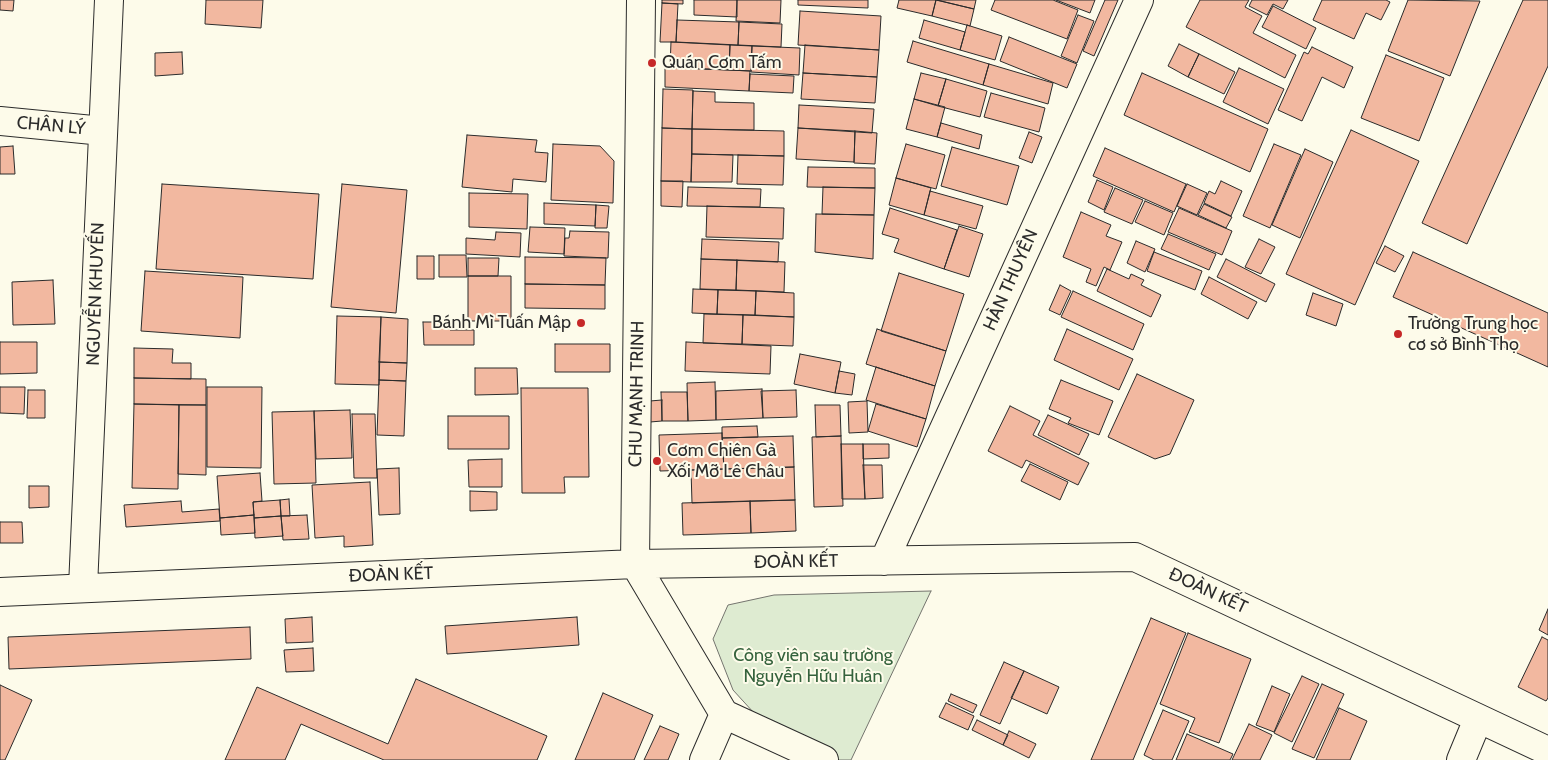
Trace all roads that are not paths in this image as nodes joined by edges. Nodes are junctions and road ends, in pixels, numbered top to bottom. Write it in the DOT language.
graph roads {
  1 [pos="109,0"];
  2 [pos="641,0"];
  3 [pos="1139,0"];
  4 [pos="0,121"];
  5 [pos="103,131"];
  6 [pos="884,561"];
  7 [pos="635,564"];
  8 [pos="83,587"];
  9 [pos="0,592"];
  10 [pos="724,714"];
  11 [pos="1478,719"];
  12 [pos="1548,751"];
  13 [pos="704,760"];
  14 [pos="824,760"];
  15 [pos="1461,760"];
  1 -- 5 [label="street, NGUYỄN KHUYẾN"];
  2 -- 7 [label="street, CHU MẠNH TRINH"];
  3 -- 6 [label="street, HÀN THUYÊN"];
  4 -- 5 [label="street, CHÂN LÝ"];
  5 -- 8 [label="street, NGUYỄN KHUYẾN"];
  6 -- 7 [label="street, ĐOÀN KẾT"];
  6 -- 11 [label="street, ĐOÀN KẾT"];
  7 -- 8 [label="street, ĐOÀN KẾT"];
  7 -- 10 [label="street"];
  8 -- 9 [label="street, ĐOÀN KẾT"];
  10 -- 13 [label="street"];
  10 -- 14 [label="street"];
  11 -- 12 [label="street, ĐOÀN KẾT"];
  11 -- 15 [label="street"];
}
